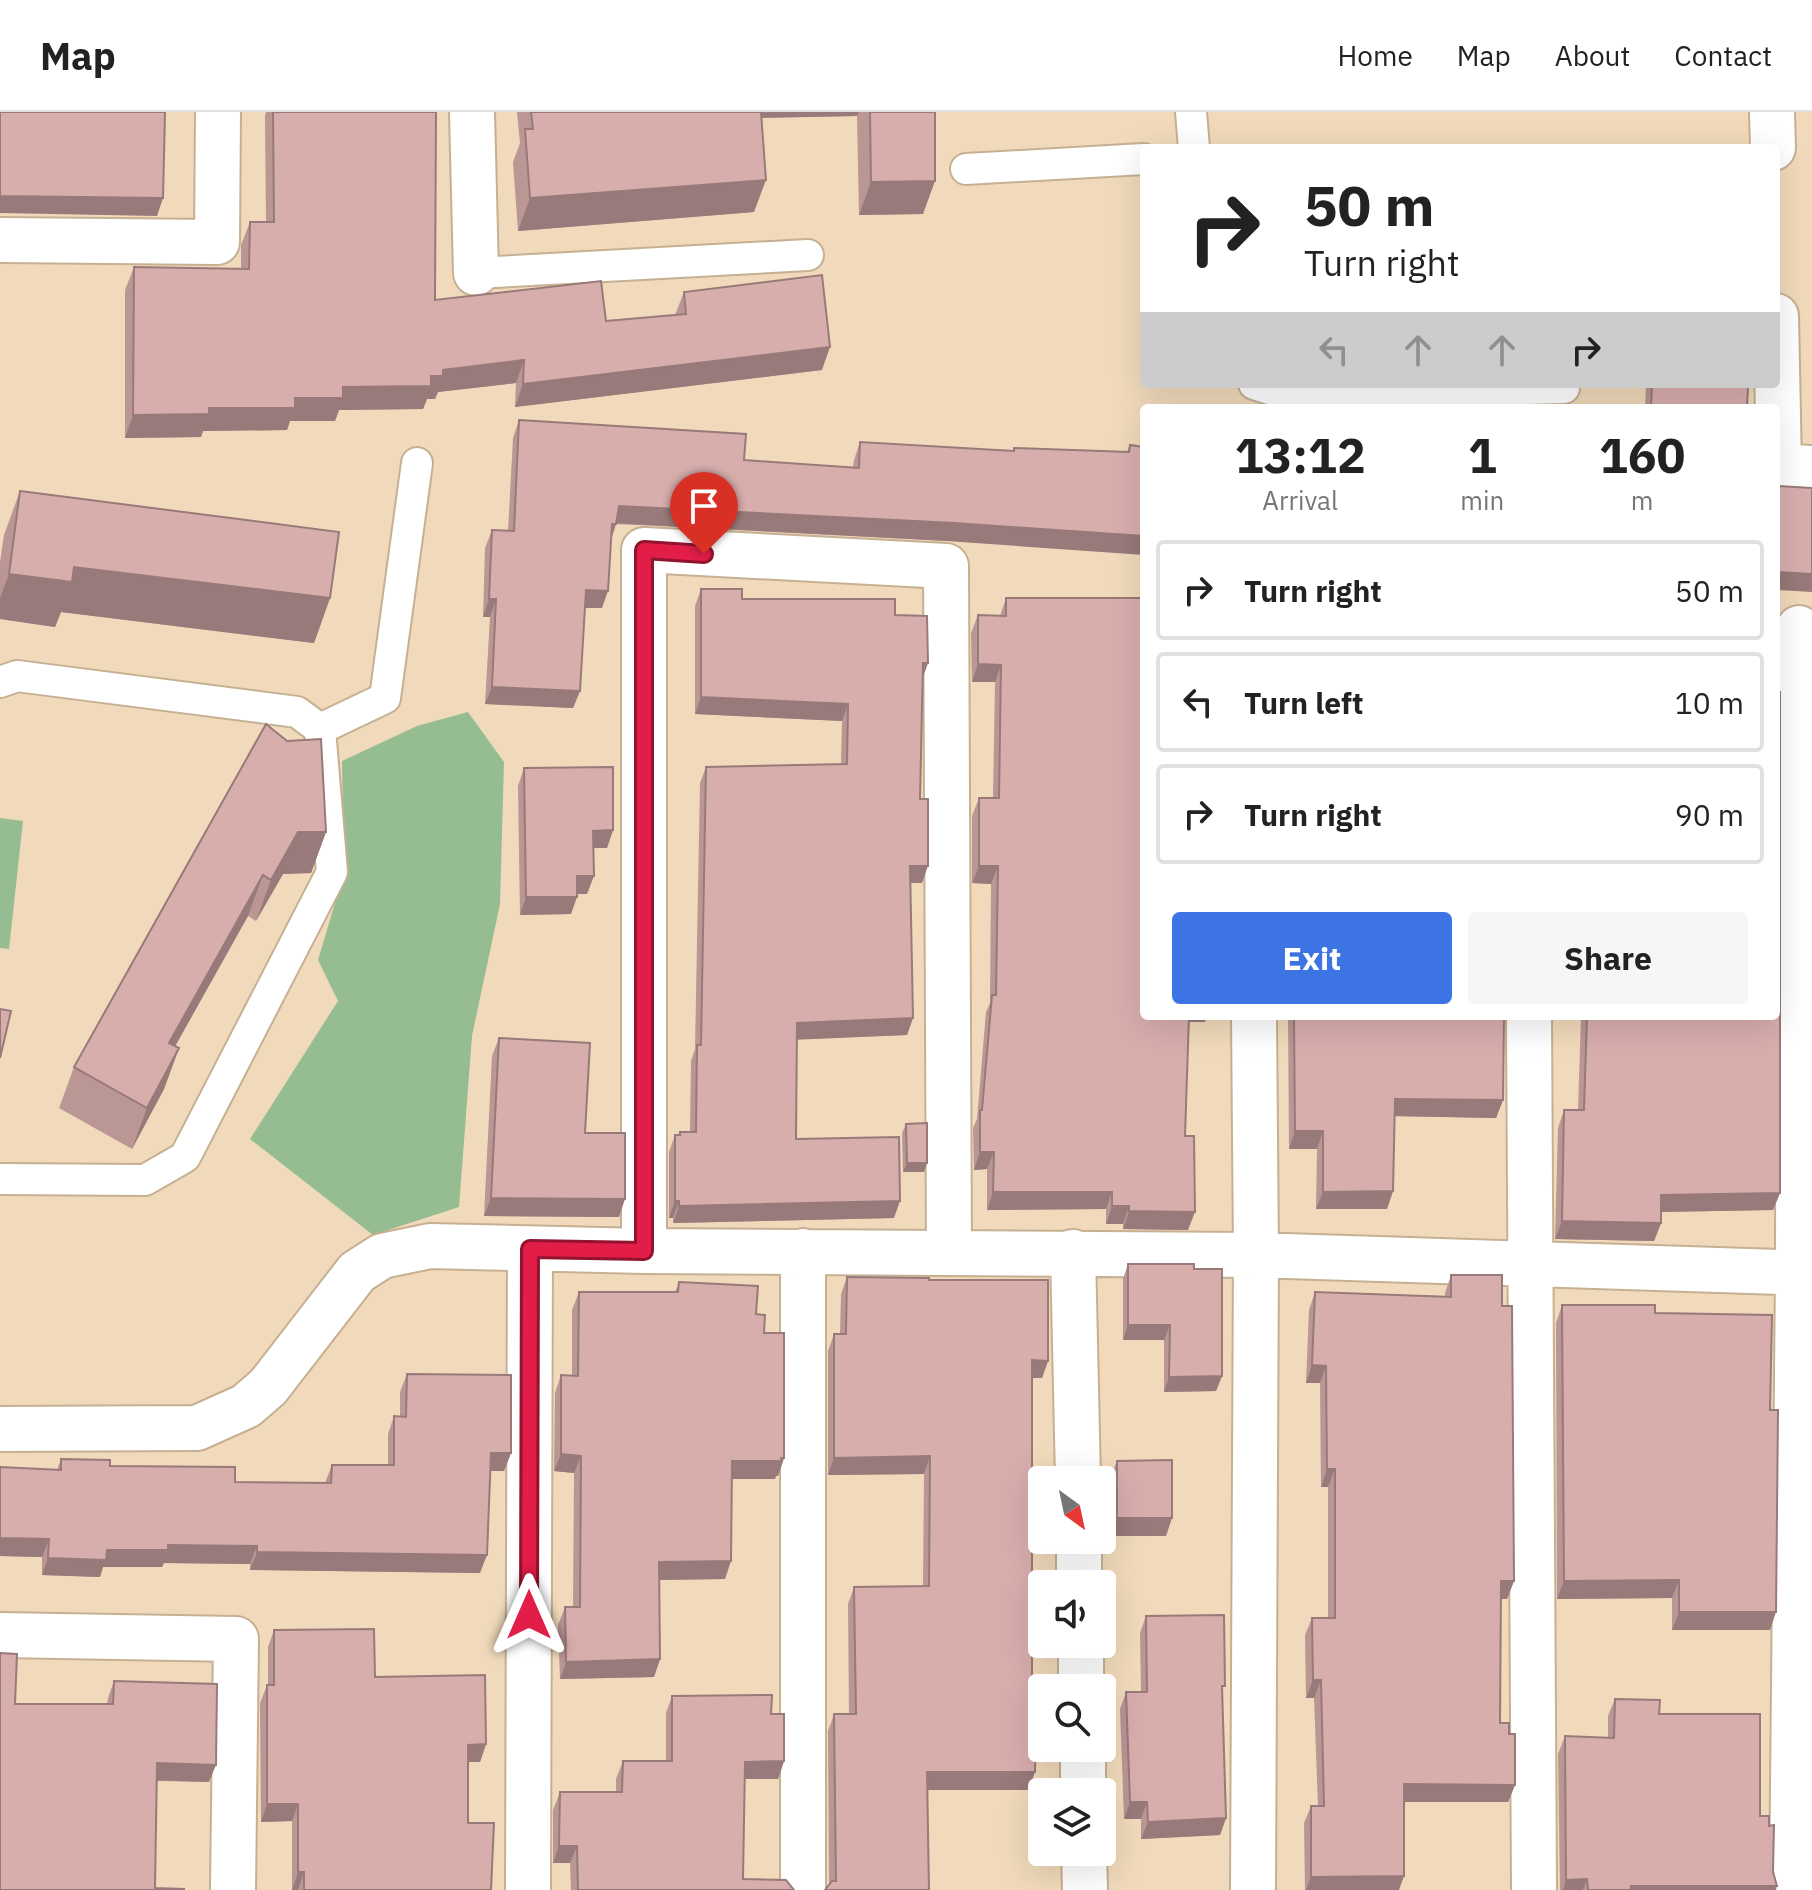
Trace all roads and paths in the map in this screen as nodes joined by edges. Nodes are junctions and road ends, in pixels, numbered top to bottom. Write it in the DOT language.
graph roads {
  1 [pos="218,112"];
  2 [pos="472,112"];
  3 [pos="1191,112"];
  4 [pos="1772,112"];
  5 [pos="1194,144"];
  6 [pos="1773,144"];
  7 [pos="1140,159"];
  8 [pos="966,169"];
  9 [pos="0,240"];
  10 [pos="808,255"];
  11 [pos="476,273"];
  12 [pos="1266,388"];
  13 [pos="1564,388"];
  14 [pos="417,463"];
  15 [pos="1780,466"];
  16 [pos="1812,468"];
  17 [pos="1796,628"];
  18 [pos="0,682"];
  19 [pos="320,729"];
  20 [pos="1254,1020"];
  21 [pos="1529,1020"];
  22 [pos="0,1179"];
  23 [pos="530,1249"];
  24 [pos="644,1251"];
  25 [pos="803,1251"];
  26 [pos="1073,1252"];
  27 [pos="949,1253"];
  28 [pos="1256,1255"];
  29 [pos="1529,1265"];
  30 [pos="1805,1272"];
  31 [pos="0,1429"];
  32 [pos="1078,1466"];
  33 [pos="0,1635"];
  34 [pos="1084,1866"];
  35 [pos="233,1890"];
  36 [pos="528,1890"];
  37 [pos="803,1890"];
  38 [pos="1085,1890"];
  39 [pos="1253,1890"];
  40 [pos="1534,1890"];
  41 [pos="1792,1890"];
  1 -- 9 [label="street"];
  2 -- 11 [label="street"];
  3 -- 5 [label="lane"];
  4 -- 6 [label="street"];
  7 -- 8 [label="lane"];
  10 -- 11 [label="lane"];
  12 -- 13 [label="lane"];
  14 -- 19 [label="lane"];
  15 -- 16 [label="street"];
  17 -- 30 [label="street"];
  18 -- 19 [label="lane"];
  19 -- 22 [label="lane"];
  20 -- 28 [label="street"];
  21 -- 29 [label="street"];
  23 -- 24 [label="street"];
  23 -- 31 [label="street"];
  23 -- 36 [label="street"];
  24 -- 25 [label="street"];
  24 -- 27 [label="street"];
  25 -- 27 [label="street"];
  25 -- 37 [label="street"];
  26 -- 27 [label="street"];
  26 -- 28 [label="street"];
  26 -- 32 [label="street"];
  28 -- 29 [label="street"];
  28 -- 39 [label="street"];
  29 -- 30 [label="street"];
  29 -- 40 [label="street"];
  30 -- 41 [label="street"];
  33 -- 35 [label="street"];
  34 -- 38 [label="street"];
}
